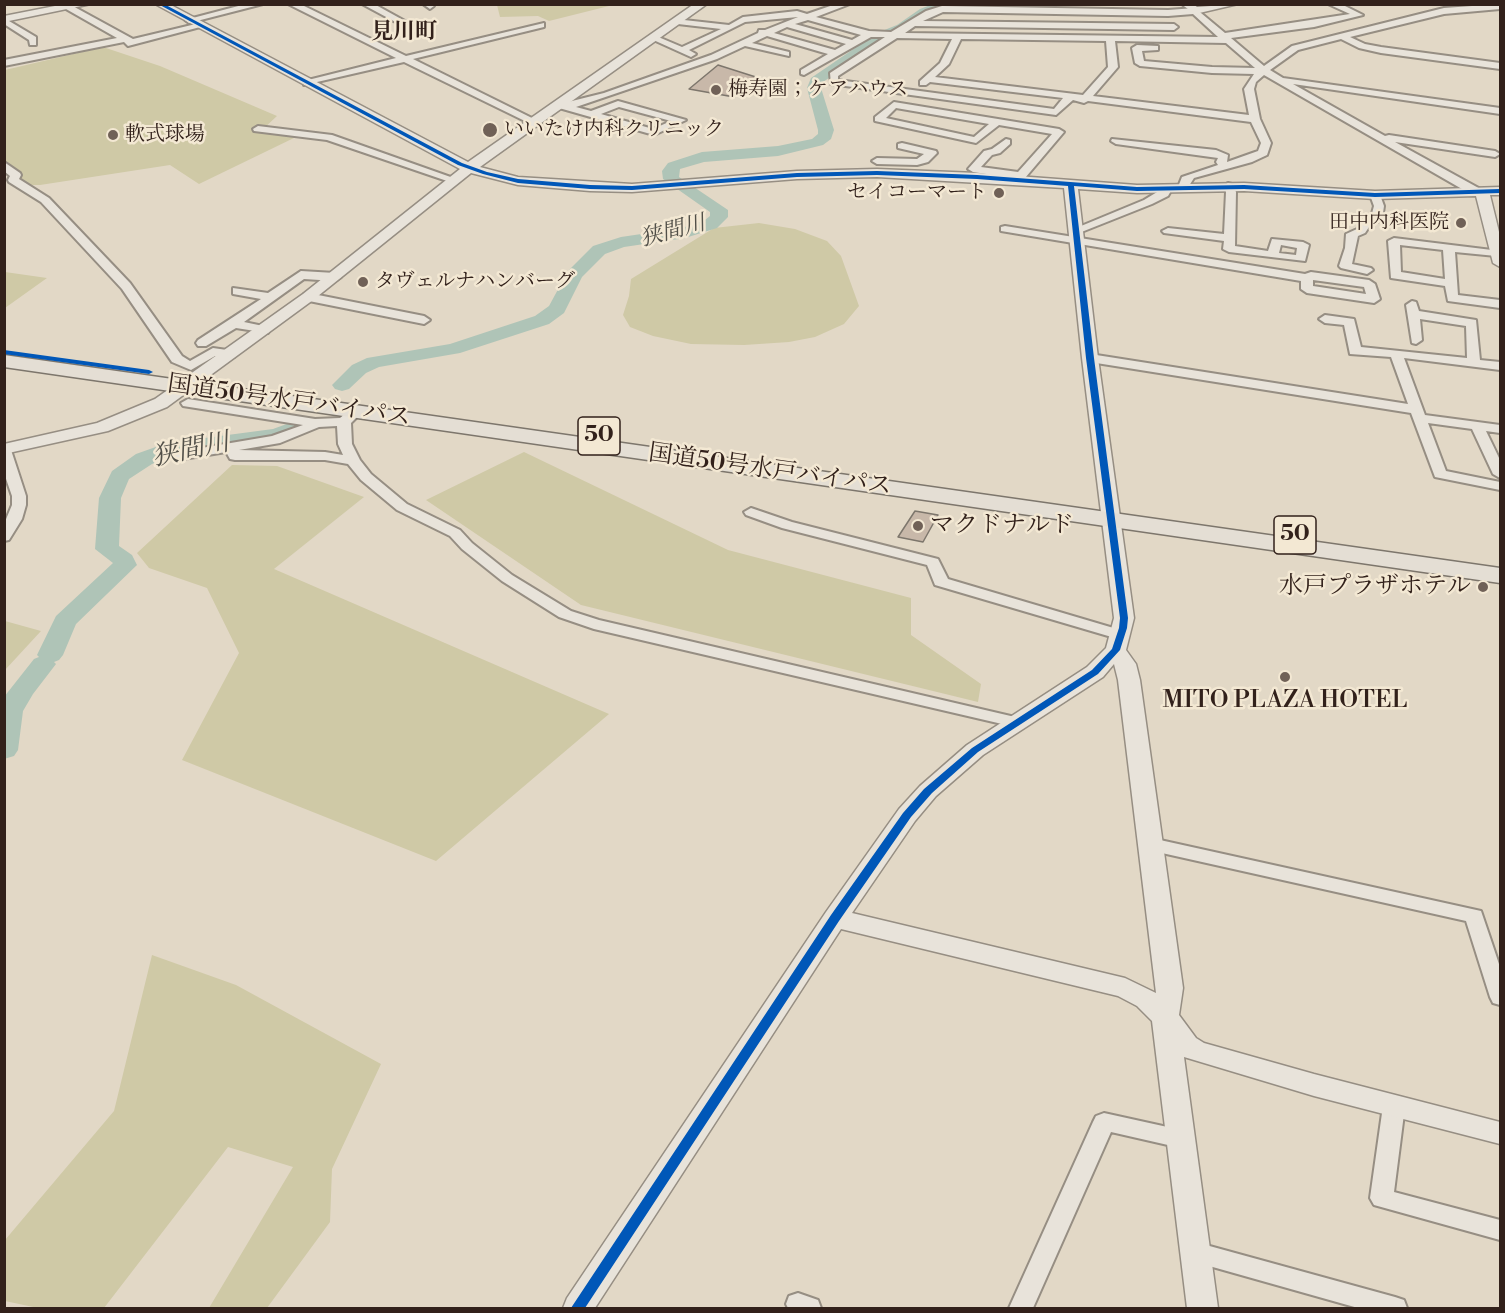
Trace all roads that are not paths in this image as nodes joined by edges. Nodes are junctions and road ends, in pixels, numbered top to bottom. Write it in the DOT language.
graph roads {
  1 [pos="86,4"];
  2 [pos="160,4"];
  3 [pos="259,4"];
  4 [pos="292,4"];
  5 [pos="366,4"];
  6 [pos="702,4"];
  7 [pos="846,4"];
  8 [pos="1233,4"];
  9 [pos="1332,4"];
  10 [pos="1500,6"];
  11 [pos="69,7"];
  12 [pos="1026,8"];
  13 [pos="1106,8"];
  14 [pos="1190,8"];
  15 [pos="1168,13"];
  16 [pos="807,16"];
  17 [pos="4,20"];
  18 [pos="678,21"];
  19 [pos="194,23"];
  20 [pos="914,23"];
  21 [pos="786,24"];
  22 [pos="541,25"];
  23 [pos="1030,25"];
  24 [pos="1174,27"];
  25 [pos="731,28"];
  26 [pos="419,31"];
  27 [pos="765,32"];
  28 [pos="872,34"];
  29 [pos="893,35"];
  30 [pos="958,36"];
  31 [pos="1341,36"];
  32 [pos="1034,37"];
  33 [pos="653,38"];
  34 [pos="1224,38"];
  35 [pos="1110,39"];
  36 [pos="1180,40"];
  37 [pos="129,42"];
  38 [pos="33,43"];
  39 [pos="742,43"];
  40 [pos="853,43"];
  41 [pos="682,50"];
  42 [pos="1239,50"];
  43 [pos="4,52"];
  44 [pos="835,53"];
  45 [pos="786,54"];
  46 [pos="31,58"];
  47 [pos="404,58"];
  48 [pos="704,59"];
  49 [pos="4,63"];
  50 [pos="1500,66"];
  51 [pos="1264,70"];
  52 [pos="804,72"];
  53 [pos="1276,78"];
  54 [pos="928,79"];
  55 [pos="307,83"];
  56 [pos="1012,90"];
  57 [pos="911,92"];
  58 [pos="1069,98"];
  59 [pos="1083,100"];
  60 [pos="896,103"];
  61 [pos="997,103"];
  62 [pos="561,106"];
  63 [pos="1500,111"];
  64 [pos="592,114"];
  65 [pos="1255,119"];
  66 [pos="535,122"];
  67 [pos="997,122"];
  68 [pos="258,129"];
  69 [pos="923,130"];
  70 [pos="1378,137"];
  71 [pos="1116,141"];
  72 [pos="1006,142"];
  73 [pos="902,146"];
  74 [pos="1495,154"];
  75 [pos="4,165"];
  76 [pos="1225,166"];
  77 [pos="877,167"];
  78 [pos="469,168"];
  79 [pos="1019,178"];
  80 [pos="454,180"];
  81 [pos="1071,185"];
  82 [pos="1228,186"];
  83 [pos="1183,187"];
  84 [pos="1167,189"];
  85 [pos="1479,191"];
  86 [pos="1500,191"];
  87 [pos="1375,195"];
  88 [pos="1099,223"];
  89 [pos="1198,223"];
  90 [pos="1124,226"];
  91 [pos="1005,229"];
  92 [pos="1168,231"];
  93 [pos="1229,232"];
  94 [pos="1076,237"];
  95 [pos="1449,248"];
  96 [pos="1498,250"];
  97 [pos="1273,255"];
  98 [pos="1367,270"];
  99 [pos="334,277"];
  100 [pos="1307,278"];
  101 [pos="1451,283"];
  102 [pos="237,291"];
  103 [pos="270,297"];
  104 [pos="308,297"];
  105 [pos="1500,304"];
  106 [pos="1325,319"];
  107 [pos="424,320"];
  108 [pos="234,324"];
  109 [pos="264,330"];
  110 [pos="1416,339"];
  111 [pos="202,343"];
  112 [pos="4,352"];
  113 [pos="1396,353"];
  114 [pos="229,354"];
  115 [pos="1090,358"];
  116 [pos="4,361"];
  117 [pos="1474,363"];
  118 [pos="1500,366"];
  119 [pos="190,389"];
  120 [pos="1419,414"];
  121 [pos="350,417"];
  122 [pos="315,423"];
  123 [pos="1477,426"];
  124 [pos="1500,429"];
  125 [pos="231,447"];
  126 [pos="4,449"];
  127 [pos="177,456"];
  128 [pos="353,461"];
  129 [pos="1500,474"];
  130 [pos="1500,486"];
  131 [pos="751,512"];
  132 [pos="1111,514"];
  133 [pos="4,537"];
  134 [pos="1500,564"];
  135 [pos="1422,565"];
  136 [pos="1500,576"];
  137 [pos="1500,583"];
  138 [pos="1118,643"];
  139 [pos="1015,722"];
  140 [pos="1151,844"];
  141 [pos="835,918"];
  142 [pos="1500,997"];
  143 [pos="1165,1017"];
  144 [pos="1394,1106"];
  145 [pos="1500,1133"];
  146 [pos="1181,1139"];
  147 [pos="1500,1230"];
  148 [pos="1195,1252"];
  149 [pos="578,1308"];
  150 [pos="1021,1308"];
  151 [pos="1202,1308"];
  152 [pos="1395,1308"];
  1 -- 11 [label="street"];
  2 -- 19 [label="street"];
  3 -- 19 [label="street"];
  4 -- 47 [label="street"];
  5 -- 26 [label="street"];
  6 -- 18 [label="street"];
  7 -- 16 [label="street"];
  8 -- 14 [label="street"];
  9 -- 34 [label="street"];
  10 -- 31 [label="street"];
  11 -- 17 [label="street"];
  11 -- 37 [label="street"];
  12 -- 13 [label="street"];
  12 -- 20 [label="street"];
  12 -- 23 [label="street"];
  13 -- 15 [label="street"];
  14 -- 15 [label="street"];
  14 -- 34 [label="street"];
  15 -- 24 [label="street"];
  16 -- 21 [label="street"];
  16 -- 25 [label="street"];
  16 -- 28 [label="street"];
  17 -- 38 [label="street"];
  18 -- 25 [label="street"];
  18 -- 33 [label="street"];
  19 -- 37 [label="street"];
  19 -- 55 [label="street"];
  20 -- 23 [label="street"];
  20 -- 29 [label="street"];
  21 -- 27 [label="street"];
  21 -- 40 [label="street"];
  22 -- 47 [label="street"];
  23 -- 24 [label="street"];
  23 -- 32 [label="street"];
  24 -- 36 [label="street"];
  25 -- 27 [label="street"];
  25 -- 41 [label="street"];
  27 -- 39 [label="street"];
  27 -- 44 [label="street"];
  28 -- 29 [label="street"];
  28 -- 40 [label="street"];
  29 -- 30 [label="street"];
  29 -- 57 [label="street"];
  30 -- 32 [label="street"];
  30 -- 54 [label="street"];
  31 -- 50 [label="street"];
  31 -- 51 [label="street"];
  32 -- 35 [label="street"];
  33 -- 41 [label="street"];
  33 -- 62 [label="street"];
  34 -- 36 [label="street"];
  34 -- 42 [label="street"];
  35 -- 36 [label="street"];
  35 -- 59 [label="street"];
  37 -- 46 [label="street"];
  39 -- 45 [label="street"];
  39 -- 48 [label="street"];
  40 -- 44 [label="street"];
  41 -- 48 [label="street"];
  42 -- 51 [label="street"];
  42 -- 51 [label="street"];
  43 -- 46 [label="street"];
  44 -- 52 [label="street"];
  46 -- 49 [label="street"];
  47 -- 55 [label="street"];
  47 -- 66 [label="street"];
  48 -- 62 [label="street"];
  51 -- 53 [label="street"];
  51 -- 65 [label="street"];
  53 -- 63 [label="street"];
  53 -- 70 [label="street"];
  54 -- 56 [label="street"];
  54 -- 57 [label="street"];
  55 -- 78 [label="street"];
  56 -- 58 [label="street"];
  56 -- 61 [label="street"];
  57 -- 60 [label="street"];
  57 -- 61 [label="street"];
  58 -- 59 [label="street"];
  58 -- 61 [label="street"];
  59 -- 65 [label="street"];
  62 -- 64 [label="street"];
  62 -- 66 [label="street"];
  64 -- 64 [label="street"];
  65 -- 76 [label="street"];
  66 -- 78 [label="street"];
  67 -- 69 [label="street"];
  67 -- 69 [label="street"];
  67 -- 79 [label="street"];
  68 -- 80 [label="street"];
  69 -- 73 [label="street"];
  70 -- 74 [label="street"];
  70 -- 85 [label="street"];
  71 -- 76 [label="street"];
  72 -- 79 [label="street"];
  73 -- 77 [label="street"];
  73 -- 77 [label="street"];
  75 -- 114 [label="street"];
  76 -- 83 [label="street"];
  77 -- 78 [label="street"];
  77 -- 79 [label="street"];
  78 -- 80 [label="street"];
  79 -- 81 [label="street"];
  80 -- 99 [label="street"];
  81 -- 84 [label="street"];
  81 -- 94 [label="street"];
  82 -- 83 [label="street"];
  82 -- 87 [label="street"];
  82 -- 93 [label="street"];
  83 -- 84 [label="street"];
  84 -- 88 [label="street"];
  85 -- 86 [label="street"];
  85 -- 87 [label="street"];
  85 -- 96 [label="street"];
  87 -- 98 [label="street"];
  88 -- 90 [label="street"];
  88 -- 94 [label="street"];
  89 -- 93 [label="street"];
  91 -- 94 [label="street"];
  92 -- 93 [label="street"];
  93 -- 97 [label="street"];
  94 -- 100 [label="street"];
  94 -- 115 [label="street"];
  95 -- 96 [label="street"];
  95 -- 101 [label="street"];
  95 -- 101 [label="street"];
  99 -- 103 [label="street"];
  99 -- 104 [label="street"];
  100 -- 100 [label="street"];
  101 -- 105 [label="street"];
  102 -- 103 [label="street"];
  103 -- 108 [label="street"];
  104 -- 107 [label="street"];
  104 -- 109 [label="street"];
  106 -- 113 [label="street"];
  108 -- 109 [label="street"];
  108 -- 111 [label="street"];
  109 -- 114 [label="street"];
  110 -- 117 [label="street"];
  112 -- 119 [label="highway, 国道50号水戸バイパス / 50"];
  113 -- 117 [label="street"];
  113 -- 120 [label="street"];
  114 -- 119 [label="street"];
  115 -- 120 [label="street"];
  115 -- 132 [label="street"];
  116 -- 119 [label="highway, 国道50号水戸バイパス / 50"];
  117 -- 118 [label="street"];
  119 -- 121 [label="highway, 国道50号水戸バイパス / 50"];
  119 -- 122 [label="street"];
  119 -- 126 [label="street"];
  119 -- 132 [label="highway, 国道50号水戸バイパス / 50"];
  120 -- 123 [label="street"];
  120 -- 130 [label="street"];
  121 -- 122 [label="street"];
  121 -- 128 [label="street"];
  121 -- 132 [label="highway, 国道50号水戸バイパス / 50"];
  122 -- 125 [label="street"];
  123 -- 124 [label="street"];
  123 -- 129 [label="street"];
  125 -- 127 [label="street"];
  125 -- 128 [label="street"];
  126 -- 133 [label="street"];
  128 -- 139 [label="street"];
  131 -- 138 [label="street"];
  132 -- 134 [label="highway, 国道50号水戸バイパス / 50"];
  132 -- 135 [label="highway, 国道50号水戸バイパス / 50"];
  132 -- 138 [label="street"];
  135 -- 136 [label="highway, 国道50号水戸バイパス / 50"];
  135 -- 137 [label="highway"];
  138 -- 139 [label="street"];
  138 -- 140 [label="street"];
  139 -- 141 [label="street"];
  140 -- 142 [label="street"];
  140 -- 143 [label="street"];
  141 -- 143 [label="street"];
  141 -- 149 [label="street"];
  143 -- 144 [label="street"];
  143 -- 146 [label="street"];
  144 -- 145 [label="street"];
  144 -- 147 [label="street"];
  146 -- 148 [label="street"];
  146 -- 150 [label="street"];
  148 -- 151 [label="street"];
  148 -- 152 [label="street"];
}
